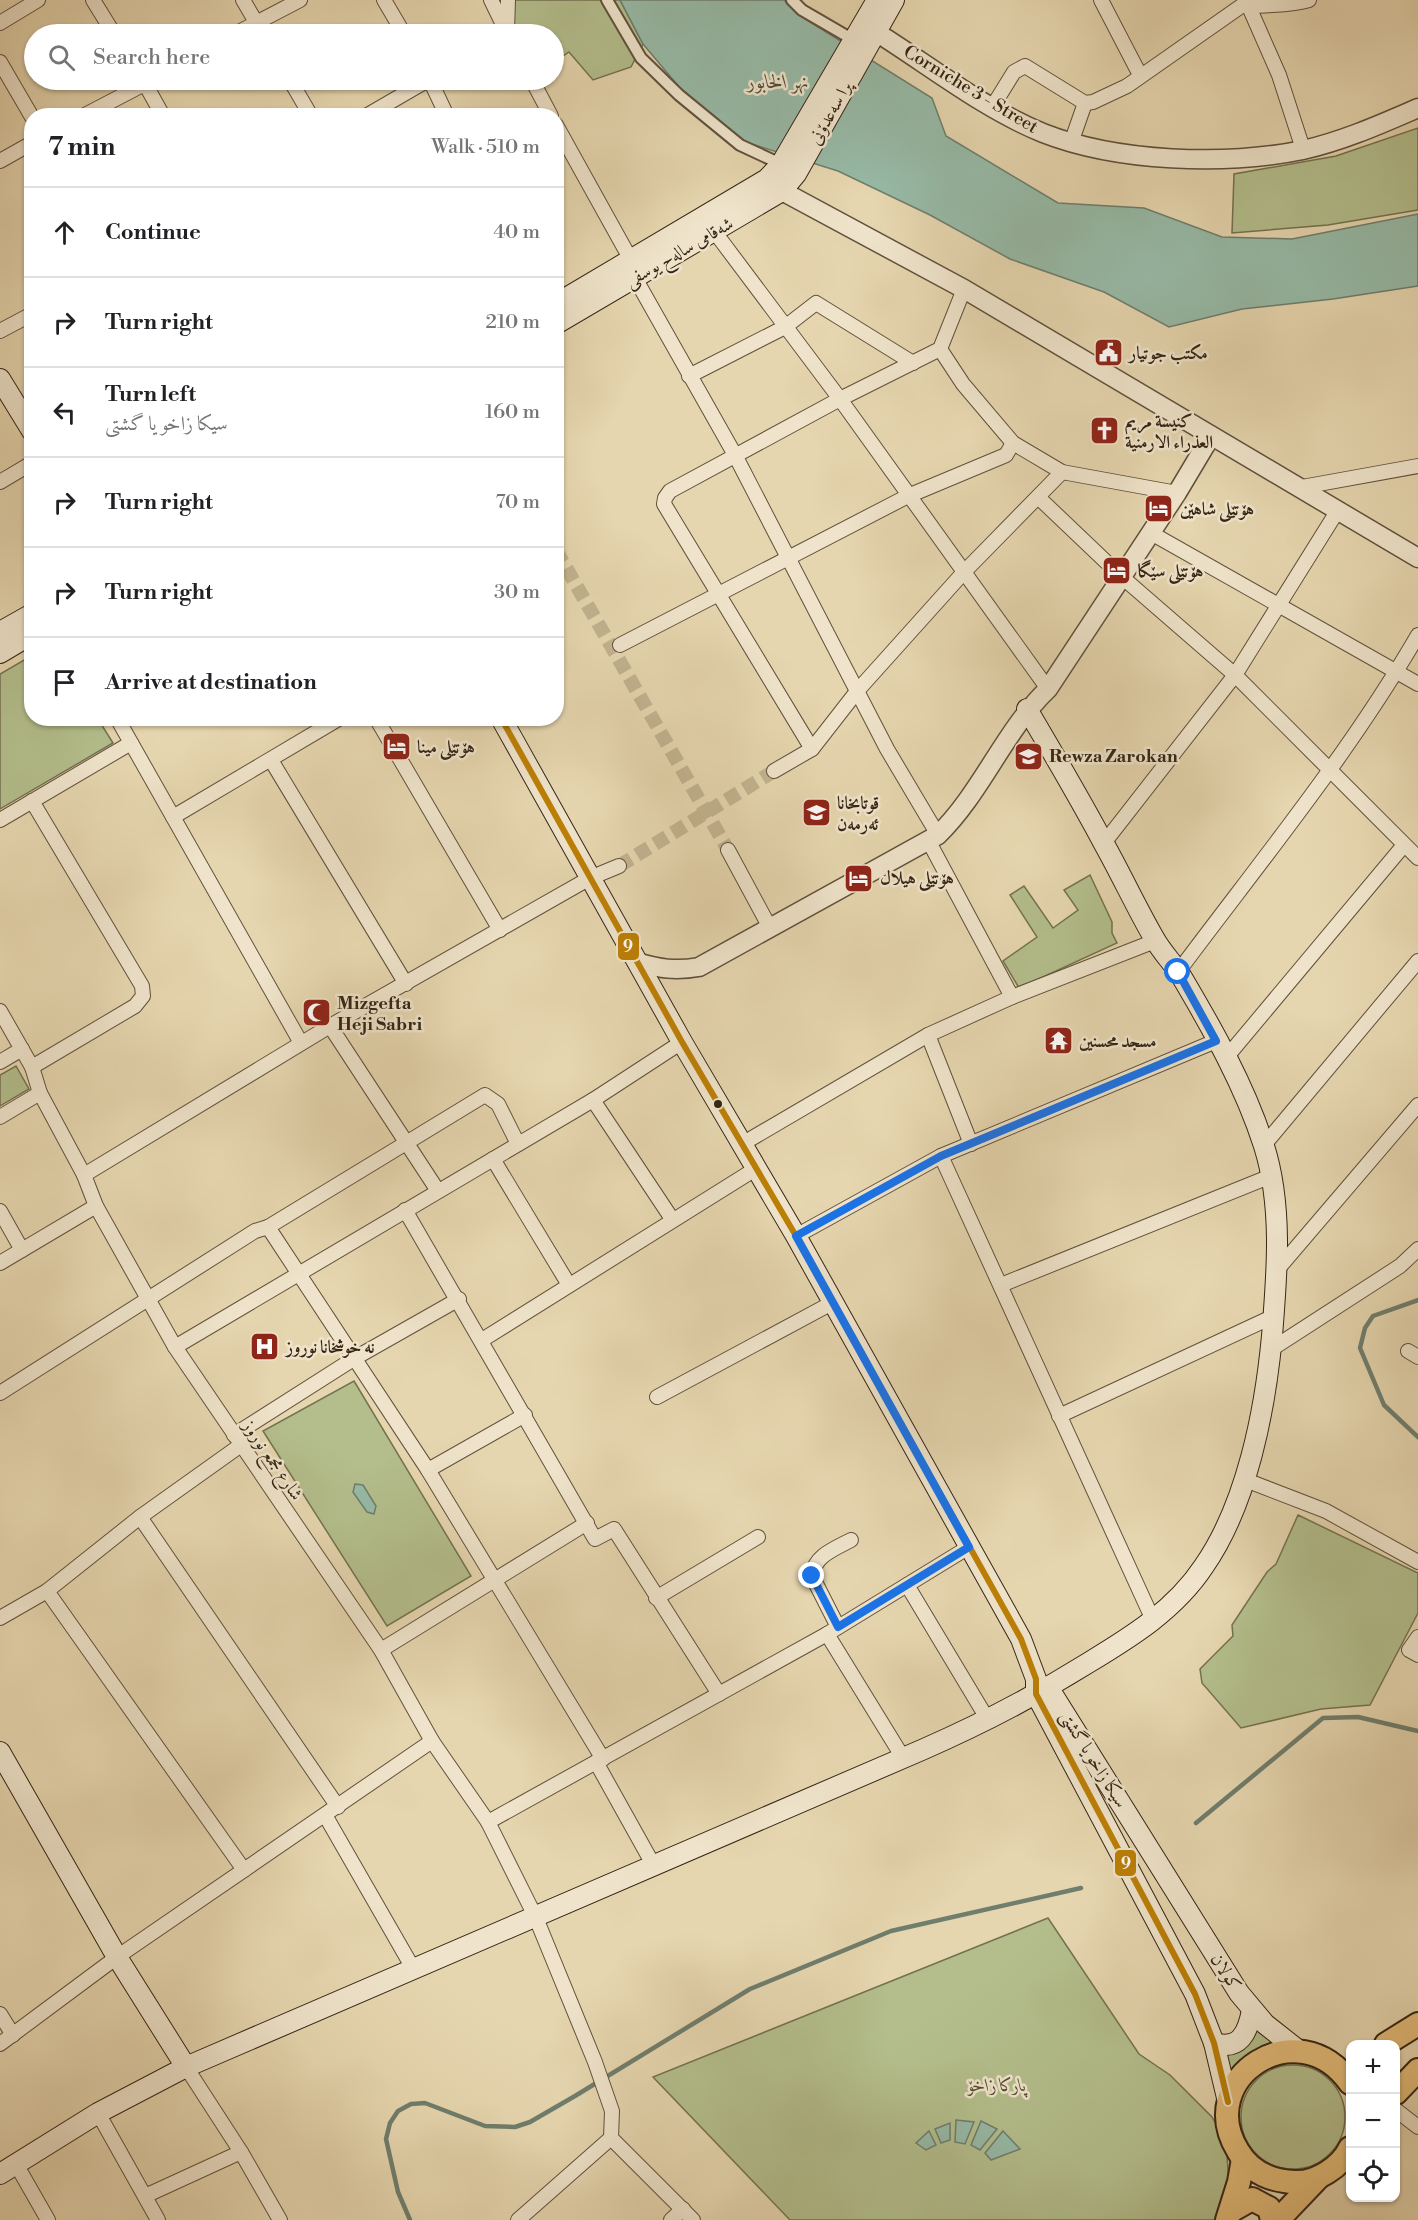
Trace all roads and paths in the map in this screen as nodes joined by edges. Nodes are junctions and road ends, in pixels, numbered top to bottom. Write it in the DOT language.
graph roads {
  1 [pos="38,0"];
  2 [pos="93,0"];
  3 [pos="243,0"];
  4 [pos="300,0"];
  5 [pos="384,0"];
  6 [pos="491,0"];
  7 [pos="508,0"];
  8 [pos="607,0"];
  9 [pos="792,0"];
  10 [pos="877,0"];
  11 [pos="894,0"];
  12 [pos="1101,0"];
  13 [pos="1309,0"];
  14 [pos="1247,3"];
  15 [pos="0,23"];
  16 [pos="108,24"];
  17 [pos="257,24"];
  18 [pos="267,24"];
  19 [pos="398,24"];
  20 [pos="502,24"];
  21 [pos="507,24"];
  22 [pos="863,44"];
  23 [pos="0,62"];
  24 [pos="1140,75"];
  25 [pos="130,90"];
  26 [pos="150,90"];
  27 [pos="296,90"];
  28 [pos="412,90"];
  29 [pos="434,90"];
  30 [pos="537,90"];
  31 [pos="1085,103"];
  32 [pos="993,106"];
  33 [pos="27,108"];
  34 [pos="97,108"];
  35 [pos="159,108"];
  36 [pos="306,108"];
  37 [pos="380,108"];
  38 [pos="443,108"];
  39 [pos="547,108"];
  40 [pos="1418,108"];
  41 [pos="1071,143"];
  42 [pos="24,148"];
  43 [pos="1304,149"];
  44 [pos="564,150"];
  45 [pos="0,161"];
  46 [pos="788,169"];
  47 [pos="782,190"];
  48 [pos="714,231"];
  49 [pos="633,269"];
  50 [pos="964,289"];
  51 [pos="564,300"];
  52 [pos="24,318"];
  53 [pos="564,318"];
  54 [pos="785,327"];
  55 [pos="0,331"];
  56 [pos="940,349"];
  57 [pos="913,363"];
  58 [pos="689,376"];
  59 [pos="0,379"];
  60 [pos="840,399"];
  61 [pos="24,418"];
  62 [pos="1210,436"];
  63 [pos="1013,443"];
  64 [pos="735,454"];
  65 [pos="1418,466"];
  66 [pos="24,468"];
  67 [pos="1062,472"];
  68 [pos="0,482"];
  69 [pos="1302,487"];
  70 [pos="1177,493"];
  71 [pos="908,496"];
  72 [pos="1038,497"];
  73 [pos="1338,510"];
  74 [pos="1151,533"];
  75 [pos="789,557"];
  76 [pos="1418,558"];
  77 [pos="964,572"];
  78 [pos="1122,577"];
  79 [pos="719,592"];
  80 [pos="1278,605"];
  81 [pos="24,618"];
  82 [pos="0,632"];
  83 [pos="1418,635"];
  84 [pos="620,645"];
  85 [pos="1397,670"];
  86 [pos="1235,675"];
  87 [pos="1418,684"];
  88 [pos="1048,689"];
  89 [pos="858,690"];
  90 [pos="1027,709"];
  91 [pos="121,726"];
  92 [pos="327,726"];
  93 [pos="381,726"];
  94 [pos="505,726"];
  95 [pos="131,743"];
  96 [pos="812,749"];
  97 [pos="271,760"];
  98 [pos="1328,770"];
  99 [pos="774,771"];
  100 [pos="32,801"];
  101 [pos="173,817"];
  102 [pos="0,820"];
  103 [pos="933,837"];
  104 [pos="1104,843"];
  105 [pos="1404,845"];
  106 [pos="728,850"];
  107 [pos="1418,858"];
  108 [pos="619,866"];
  109 [pos="590,878"];
  110 [pos="769,926"];
  111 [pos="500,930"];
  112 [pos="1155,941"];
  113 [pos="1418,960"];
  114 [pos="638,962"];
  115 [pos="1178,972"];
  116 [pos="406,984"];
  117 [pos="1012,997"];
  118 [pos="0,1011"];
  119 [pos="330,1026"];
  120 [pos="928,1035"];
  121 [pos="682,1042"];
  122 [pos="301,1043"];
  123 [pos="22,1049"];
  124 [pos="1221,1050"];
  125 [pos="0,1062"];
  126 [pos="32,1067"];
  127 [pos="40,1093"];
  128 [pos="593,1100"];
  129 [pos="1418,1105"];
  130 [pos="0,1117"];
  131 [pos="406,1143"];
  132 [pos="518,1144"];
  133 [pos="742,1144"];
  134 [pos="971,1144"];
  135 [pos="1264,1145"];
  136 [pos="941,1156"];
  137 [pos="493,1159"];
  138 [pos="756,1168"];
  139 [pos="84,1176"];
  140 [pos="1271,1176"];
  141 [pos="438,1191"];
  142 [pos="96,1206"];
  143 [pos="405,1210"];
  144 [pos="0,1211"];
  145 [pos="672,1219"];
  146 [pos="268,1227"];
  147 [pos="796,1236"];
  148 [pos="1418,1249"];
  149 [pos="22,1250"];
  150 [pos="0,1263"];
  151 [pos="1277,1270"];
  152 [pos="301,1274"];
  153 [pos="569,1285"];
  154 [pos="1001,1285"];
  155 [pos="148,1299"];
  156 [pos="459,1299"];
  157 [pos="832,1303"];
  158 [pos="1274,1316"];
  159 [pos="482,1340"];
  160 [pos="175,1347"];
  161 [pos="1270,1350"];
  162 [pos="355,1358"];
  163 [pos="0,1393"];
  164 [pos="657,1397"];
  165 [pos="525,1414"];
  166 [pos="1059,1416"];
  167 [pos="238,1440"];
  168 [pos="428,1470"];
  169 [pos="1243,1479"];
  170 [pos="140,1517"];
  171 [pos="587,1523"];
  172 [pos="758,1537"];
  173 [pos="851,1540"];
  174 [pos="969,1547"];
  175 [pos="1418,1562"];
  176 [pos="495,1578"];
  177 [pos="907,1585"];
  178 [pos="47,1591"];
  179 [pos="656,1598"];
  180 [pos="0,1618"];
  181 [pos="1153,1620"];
  182 [pos="832,1631"];
  183 [pos="1418,1637"];
  184 [pos="381,1650"];
  185 [pos="1418,1655"];
  186 [pos="1042,1691"];
  187 [pos="719,1694"];
  188 [pos="988,1720"];
  189 [pos="432,1741"];
  190 [pos="0,1752"];
  191 [pos="902,1756"];
  192 [pos="599,1761"];
  193 [pos="338,1807"];
  194 [pos="324,1815"];
  195 [pos="488,1822"];
  196 [pos="654,1866"];
  197 [pos="244,1870"];
  198 [pos="1169,1882"];
  199 [pos="536,1918"];
  200 [pos="117,1957"];
  201 [pos="414,1970"];
  202 [pos="1252,2010"];
  203 [pos="0,2014"];
  204 [pos="1418,2024"];
  205 [pos="13,2036"];
  206 [pos="1392,2040"];
  207 [pos="1214,2043"];
  208 [pos="0,2044"];
  209 [pos="1298,2050"];
  210 [pos="1340,2059"];
  211 [pos="186,2067"];
  212 [pos="1418,2070"];
  213 [pos="1346,2073"];
  214 [pos="1400,2088"];
  215 [pos="1228,2102"];
  216 [pos="98,2113"];
  217 [pos="1400,2114"];
  218 [pos="1418,2127"];
  219 [pos="611,2139"];
  220 [pos="241,2152"];
  221 [pos="1346,2153"];
  222 [pos="1243,2159"];
  223 [pos="8,2169"];
  224 [pos="1319,2177"];
  225 [pos="145,2196"];
  226 [pos="683,2209"];
  227 [pos="1229,2216"];
  228 [pos="48,2220"];
  229 [pos="158,2220"];
  230 [pos="280,2220"];
  231 [pos="518,2220"];
  232 [pos="671,2220"];
  233 [pos="693,2220"];
  234 [pos="1272,2220"];
  235 [pos="1278,2220"];
  1 -- 15 [label="street"];
  2 -- 16 [label="street"];
  3 -- 17 [label="street"];
  4 -- 18 [label="street"];
  5 -- 19 [label="street"];
  6 -- 20 [label="street"];
  7 -- 21 [label="street"];
  8 -- 46 [label="street"];
  9 -- 22 [label="street"];
  10 -- 22 [label="main road"];
  11 -- 22 [label="main road"];
  12 -- 24 [label="street"];
  13 -- 14 [label="street"];
  14 -- 24 [label="street"];
  14 -- 43 [label="street"];
  22 -- 32 [label="street, Corniche 3 - Street"];
  22 -- 46 [label="main road, پرا سەعدۆنی"];
  23 -- 33 [label="street"];
  24 -- 31 [label="street"];
  25 -- 34 [label="street"];
  26 -- 35 [label="street"];
  27 -- 36 [label="street"];
  28 -- 37 [label="street"];
  29 -- 38 [label="street"];
  30 -- 39 [label="street"];
  31 -- 32 [label="street"];
  31 -- 41 [label="street"];
  32 -- 41 [label="street, Corniche 3 - Street"];
  40 -- 43 [label="street, Corniche 3 - Street"];
  41 -- 43 [label="street, Corniche 3 - Street"];
  42 -- 45 [label="street"];
  44 -- 49 [label="street"];
  46 -- 47 [label="main road, شەقامی سالەح یوسفی"];
  46 -- 49 [label="main road, شەقامی سالەح یوسفی"];
  47 -- 48 [label="main road, شەقامی سالەح یوسفی"];
  47 -- 50 [label="street"];
  48 -- 49 [label="main road, شەقامی سالەح یوسفی"];
  48 -- 54 [label="street"];
  49 -- 51 [label="main road, شەقامی سالەح یوسفی"];
  49 -- 53 [label="main road, شەقامی سالەح یوسفی"];
  49 -- 58 [label="street"];
  50 -- 56 [label="street"];
  50 -- 62 [label="street"];
  52 -- 55 [label="street"];
  54 -- 57 [label="street"];
  54 -- 58 [label="street"];
  54 -- 60 [label="street"];
  56 -- 57 [label="street"];
  56 -- 63 [label="street"];
  57 -- 60 [label="street"];
  58 -- 64 [label="street"];
  59 -- 61 [label="main road"];
  60 -- 64 [label="street"];
  60 -- 71 [label="street"];
  62 -- 69 [label="street"];
  62 -- 70 [label="street"];
  63 -- 67 [label="street"];
  63 -- 71 [label="street"];
  64 -- 75 [label="street"];
  64 -- 79 [label="street"];
  65 -- 69 [label="street"];
  66 -- 68 [label="street"];
  67 -- 70 [label="street"];
  67 -- 72 [label="street"];
  69 -- 73 [label="street"];
  70 -- 74 [label="street"];
  71 -- 75 [label="street"];
  71 -- 77 [label="street"];
  72 -- 77 [label="street"];
  72 -- 78 [label="street"];
  73 -- 76 [label="street"];
  73 -- 80 [label="street"];
  74 -- 78 [label="street"];
  74 -- 80 [label="street"];
  75 -- 79 [label="street"];
  75 -- 89 [label="street"];
  77 -- 88 [label="street"];
  77 -- 89 [label="street"];
  78 -- 86 [label="street"];
  78 -- 88 [label="street"];
  79 -- 84 [label="street"];
  79 -- 96 [label="street"];
  80 -- 85 [label="street"];
  80 -- 86 [label="street"];
  81 -- 82 [label="main road"];
  83 -- 85 [label="street"];
  85 -- 87 [label="street"];
  85 -- 98 [label="street"];
  86 -- 98 [label="street"];
  86 -- 104 [label="street"];
  88 -- 90 [label="street"];
  89 -- 96 [label="street"];
  89 -- 103 [label="street"];
  90 -- 103 [label="street"];
  90 -- 104 [label="main road"];
  91 -- 95 [label="street"];
  92 -- 97 [label="street"];
  93 -- 111 [label="street"];
  94 -- 109 [label="main road, سیکا زاخو یا گشتى"];
  95 -- 100 [label="street"];
  95 -- 101 [label="street"];
  96 -- 99 [label="street"];
  97 -- 101 [label="street"];
  97 -- 116 [label="street"];
  98 -- 105 [label="street"];
  98 -- 115 [label="street"];
  100 -- 102 [label="street"];
  100 -- 126 [label="street"];
  101 -- 122 [label="street"];
  103 -- 110 [label="street"];
  103 -- 117 [label="street"];
  104 -- 112 [label="main road"];
  105 -- 107 [label="street"];
  105 -- 124 [label="street"];
  106 -- 110 [label="street"];
  108 -- 109 [label="street"];
  109 -- 111 [label="street"];
  109 -- 114 [label="main road, سیکا زاخو یا گشتى"];
  110 -- 114 [label="street"];
  111 -- 116 [label="street"];
  112 -- 115 [label="main road"];
  112 -- 117 [label="street"];
  113 -- 135 [label="street"];
  114 -- 121 [label="main road, سیکا زاخو یا گشتى"];
  115 -- 124 [label="main road"];
  116 -- 119 [label="street"];
  117 -- 120 [label="street"];
  118 -- 123 [label="street, شارع مجمع نوروز"];
  119 -- 122 [label="street"];
  119 -- 131 [label="street"];
  120 -- 133 [label="street"];
  120 -- 134 [label="street"];
  121 -- 128 [label="street"];
  121 -- 133 [label="main road, سیکا زاخو یا گشتى"];
  122 -- 139 [label="street"];
  123 -- 125 [label="street"];
  123 -- 126 [label="street, شارع مجمع نوروز"];
  124 -- 134 [label="street"];
  124 -- 135 [label="main road"];
  126 -- 127 [label="street, شارع مجمع نوروز"];
  127 -- 130 [label="street"];
  127 -- 139 [label="street, شارع مجمع نوروز"];
  128 -- 132 [label="street"];
  128 -- 145 [label="street"];
  129 -- 151 [label="street"];
  131 -- 132 [label="street"];
  131 -- 141 [label="street"];
  131 -- 146 [label="street"];
  132 -- 137 [label="street"];
  133 -- 138 [label="main road, سیکا زاخو یا گشتى"];
  134 -- 136 [label="street"];
  135 -- 140 [label="main road"];
  136 -- 147 [label="street"];
  136 -- 154 [label="street"];
  137 -- 141 [label="street"];
  137 -- 153 [label="street"];
  138 -- 145 [label="street"];
  138 -- 147 [label="main road, سیکا زاخو یا گشتى"];
  139 -- 142 [label="street, شارع مجمع نوروز"];
  140 -- 151 [label="main road"];
  140 -- 154 [label="street"];
  141 -- 143 [label="street"];
  142 -- 149 [label="street"];
  142 -- 155 [label="street, شارع مجمع نوروز"];
  143 -- 152 [label="street"];
  143 -- 156 [label="street"];
  144 -- 149 [label="street"];
  145 -- 153 [label="street"];
  146 -- 152 [label="street"];
  146 -- 155 [label="street"];
  147 -- 157 [label="main road, سیکا زاخو یا گشتى"];
  148 -- 161 [label="street"];
  149 -- 150 [label="street"];
  151 -- 158 [label="main road"];
  152 -- 160 [label="street"];
  152 -- 162 [label="street"];
  153 -- 159 [label="street"];
  154 -- 166 [label="street"];
  155 -- 160 [label="street, شارع مجمع نوروز"];
  155 -- 163 [label="street"];
  156 -- 159 [label="street"];
  156 -- 162 [label="street"];
  157 -- 164 [label="street"];
  157 -- 174 [label="main road, سیکا زاخو یا گشتى"];
  158 -- 161 [label="main road"];
  158 -- 166 [label="street"];
  159 -- 165 [label="street"];
  160 -- 167 [label="street, شارع مجمع نوروز"];
  161 -- 169 [label="main road"];
  162 -- 167 [label="street"];
  162 -- 168 [label="street"];
  165 -- 168 [label="street"];
  165 -- 171 [label="street"];
  166 -- 181 [label="street"];
  167 -- 170 [label="street"];
  167 -- 184 [label="street, شارع مجمع نوروز"];
  168 -- 176 [label="street"];
  169 -- 175 [label="street"];
  169 -- 181 [label="main road"];
  170 -- 178 [label="street"];
  170 -- 193 [label="street"];
  171 -- 176 [label="street"];
  171 -- 179 [label="street"];
  172 -- 179 [label="street"];
  173 -- 182 [label="street"];
  174 -- 177 [label="street"];
  174 -- 186 [label="main road, سیکا زاخو یا گشتى"];
  176 -- 184 [label="street"];
  176 -- 192 [label="street"];
  177 -- 182 [label="street"];
  177 -- 188 [label="street"];
  178 -- 180 [label="street"];
  178 -- 197 [label="street"];
  179 -- 187 [label="street"];
  181 -- 186 [label="main road"];
  182 -- 187 [label="street"];
  182 -- 191 [label="street"];
  183 -- 185 [label="street"];
  184 -- 189 [label="street, شارع مجمع نوروز"];
  186 -- 188 [label="main road"];
  186 -- 198 [label="main road, سیکا زاخو یا گشتى"];
  186 -- 207 [label="main road"];
  187 -- 192 [label="street"];
  188 -- 191 [label="main road"];
  189 -- 193 [label="street"];
  189 -- 195 [label="street, شارع مجمع نوروز"];
  190 -- 200 [label="main road"];
  191 -- 196 [label="main road"];
  192 -- 195 [label="street"];
  192 -- 196 [label="street"];
  193 -- 194 [label="street"];
  194 -- 197 [label="street"];
  194 -- 201 [label="street"];
  195 -- 199 [label="street, شارع مجمع نوروز"];
  196 -- 199 [label="main road"];
  197 -- 200 [label="street"];
  198 -- 202 [label="main road, كولان"];
  199 -- 201 [label="main road"];
  199 -- 219 [label="street, شارع مجمع نوروز"];
  200 -- 205 [label="street"];
  200 -- 211 [label="main road"];
  201 -- 211 [label="main road"];
  202 -- 207 [label="main road"];
  202 -- 209 [label="main road, كولان"];
  203 -- 205 [label="street"];
  204 -- 206 [label="highway"];
  205 -- 208 [label="street"];
  207 -- 215 [label="main road"];
  209 -- 210 [label="highway"];
  209 -- 215 [label="highway"];
  210 -- 213 [label="highway"];
  211 -- 216 [label="main road"];
  211 -- 220 [label="street"];
  212 -- 214 [label="highway"];
  215 -- 222 [label="highway"];
  216 -- 223 [label="main road"];
  216 -- 225 [label="street"];
  217 -- 218 [label="street"];
  219 -- 226 [label="street"];
  219 -- 231 [label="street"];
  220 -- 225 [label="street"];
  220 -- 230 [label="street"];
  221 -- 224 [label="highway"];
  222 -- 224 [label="highway"];
  222 -- 227 [label="highway"];
  223 -- 228 [label="street"];
  224 -- 235 [label="highway"];
  225 -- 229 [label="street"];
  226 -- 232 [label="street"];
  226 -- 233 [label="street"];
  227 -- 234 [label="highway"];
}
